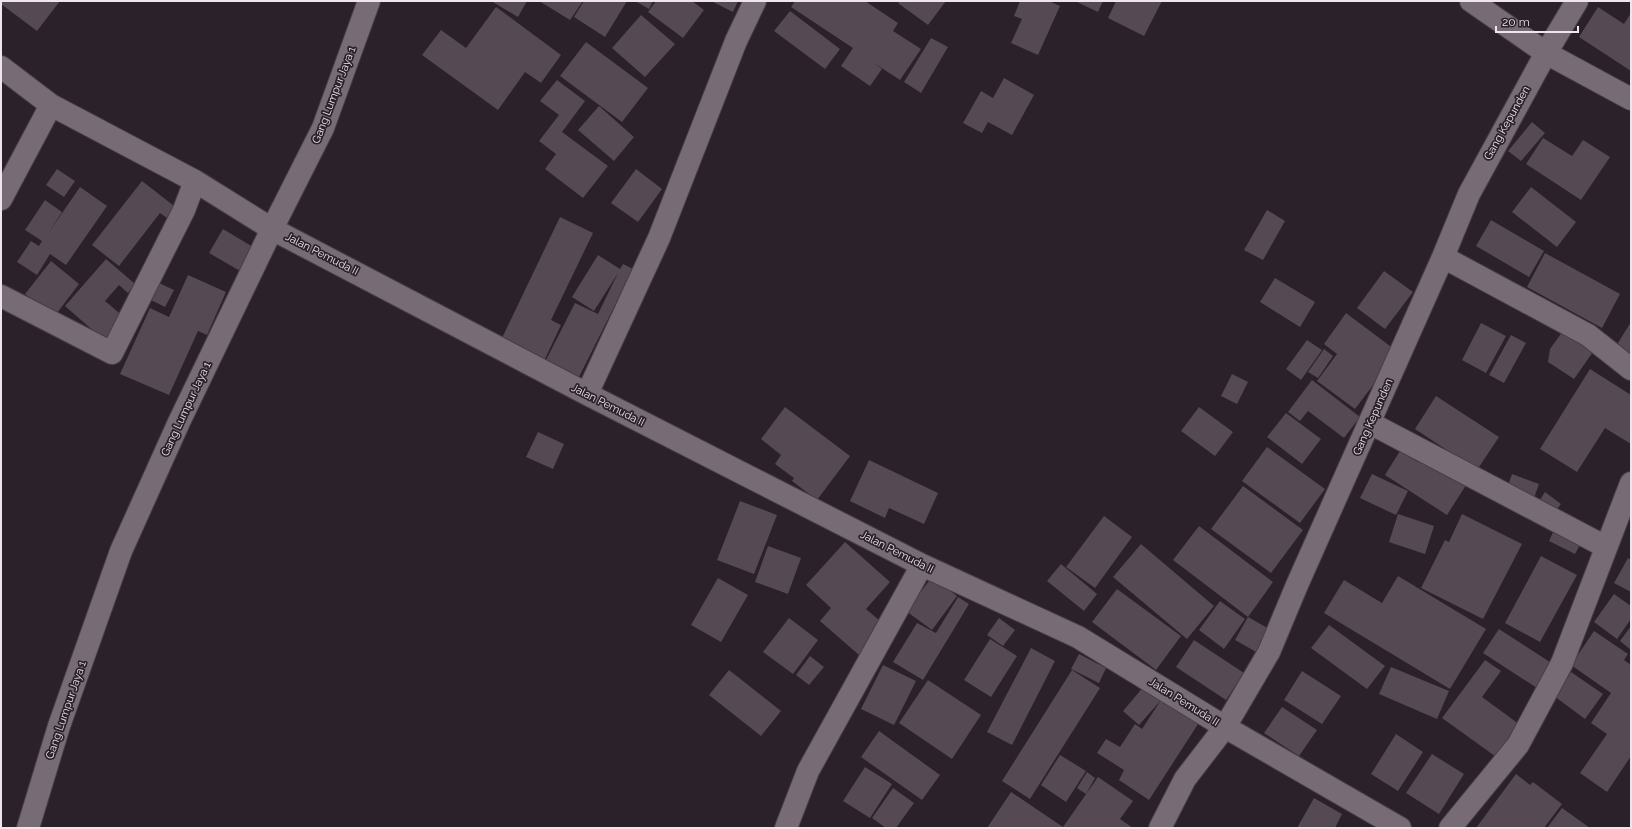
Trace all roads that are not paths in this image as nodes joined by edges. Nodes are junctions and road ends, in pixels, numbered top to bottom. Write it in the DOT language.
graph roads {
  1 [pos="369,1"];
  2 [pos="755,1"];
  3 [pos="1471,1"];
  4 [pos="1578,1"];
  5 [pos="1546,53"];
  6 [pos="1,67"];
  7 [pos="1631,99"];
  8 [pos="51,105"];
  9 [pos="195,181"];
  10 [pos="1,199"];
  11 [pos="272,228"];
  12 [pos="1443,257"];
  13 [pos="1,296"];
  14 [pos="1631,369"];
  15 [pos="587,394"];
  16 [pos="1370,423"];
  17 [pos="1631,483"];
  18 [pos="1606,547"];
  19 [pos="922,566"];
  20 [pos="1225,728"];
  21 [pos="28,828"];
  22 [pos="786,828"];
  23 [pos="1160,828"];
  24 [pos="1400,828"];
  25 [pos="1450,828"];
  1 -- 11 [label="street, Gang Lumpur Jaya 1"];
  2 -- 15 [label="street"];
  3 -- 5 [label="street"];
  4 -- 5 [label="street, Gang Kepunden"];
  5 -- 7 [label="street"];
  5 -- 12 [label="street, Gang Kepunden"];
  6 -- 8 [label="street, Jalan Pemuda II"];
  8 -- 9 [label="street, Jalan Pemuda II"];
  8 -- 10 [label="street"];
  9 -- 11 [label="street, Jalan Pemuda II"];
  9 -- 13 [label="street"];
  11 -- 15 [label="street, Jalan Pemuda II"];
  11 -- 21 [label="street, Gang Lumpur Jaya 1"];
  12 -- 14 [label="street"];
  12 -- 16 [label="street, Gang Kepunden"];
  15 -- 19 [label="street, Jalan Pemuda II"];
  16 -- 18 [label="street"];
  16 -- 20 [label="street, Gang Kepunden"];
  17 -- 18 [label="street"];
  18 -- 25 [label="street"];
  19 -- 20 [label="street, Jalan Pemuda II"];
  19 -- 22 [label="street"];
  20 -- 23 [label="street, Gang Kepunden"];
  20 -- 24 [label="street, Jalan Pemuda II"];
}
